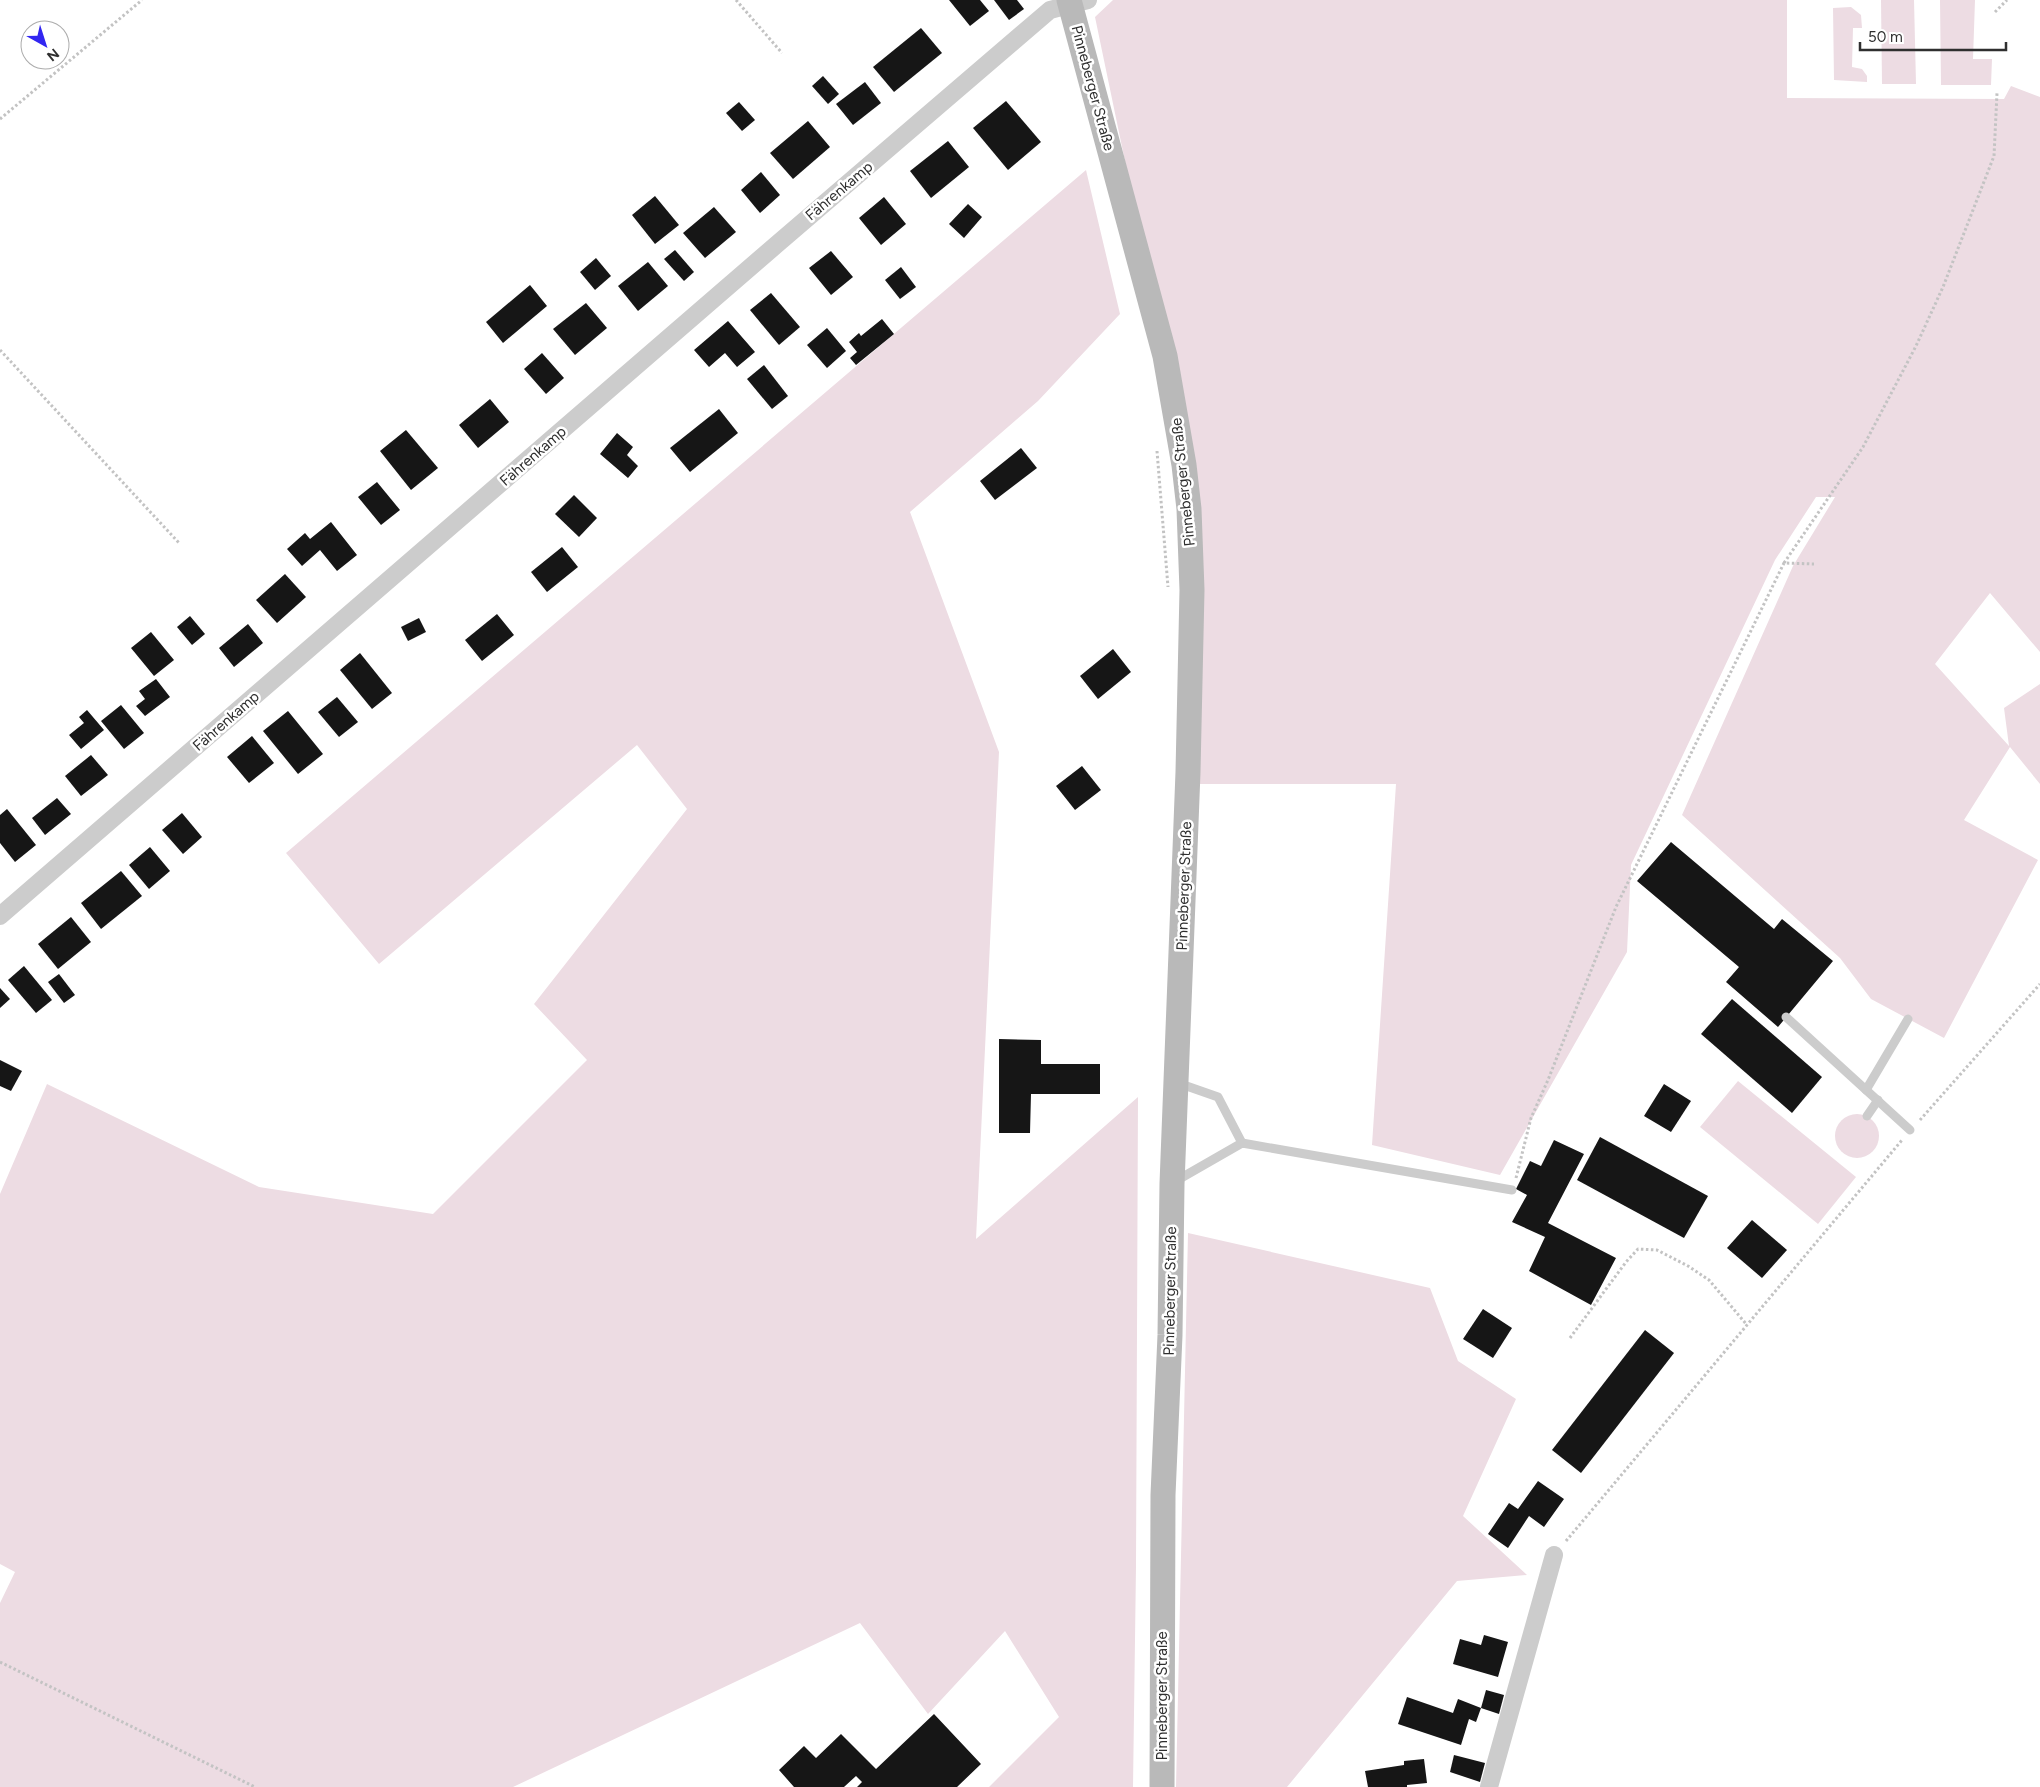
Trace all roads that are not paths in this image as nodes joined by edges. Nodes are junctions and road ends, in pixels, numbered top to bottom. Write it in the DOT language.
graph roads {
  1 [pos="1076,2"];
  2 [pos="0,916"];
  3 [pos="1786,1017"];
  4 [pos="1908,1019"];
  5 [pos="1177,1083"];
  6 [pos="1866,1090"];
  7 [pos="1878,1100"];
  8 [pos="1867,1116"];
  9 [pos="1910,1130"];
  10 [pos="1242,1143"];
  11 [pos="1172,1184"];
  12 [pos="1512,1190"];
  13 [pos="1554,1555"];
  14 [pos="1162,1787"];
  15 [pos="1489,1787"];
  1 -- 2 [label="street, Fährenkamp"];
  1 -- 5 [label="main road, Pinneberger Straße"];
  3 -- 6 [label="lane"];
  4 -- 6 [label="lane"];
  5 -- 10 [label="lane"];
  5 -- 11 [label="main road, Pinneberger Straße"];
  6 -- 7 [label="lane"];
  7 -- 8 [label="lane"];
  7 -- 9 [label="lane"];
  10 -- 11 [label="lane"];
  10 -- 12 [label="lane"];
  11 -- 14 [label="main road, Pinneberger Straße"];
  13 -- 15 [label="street"];
}
